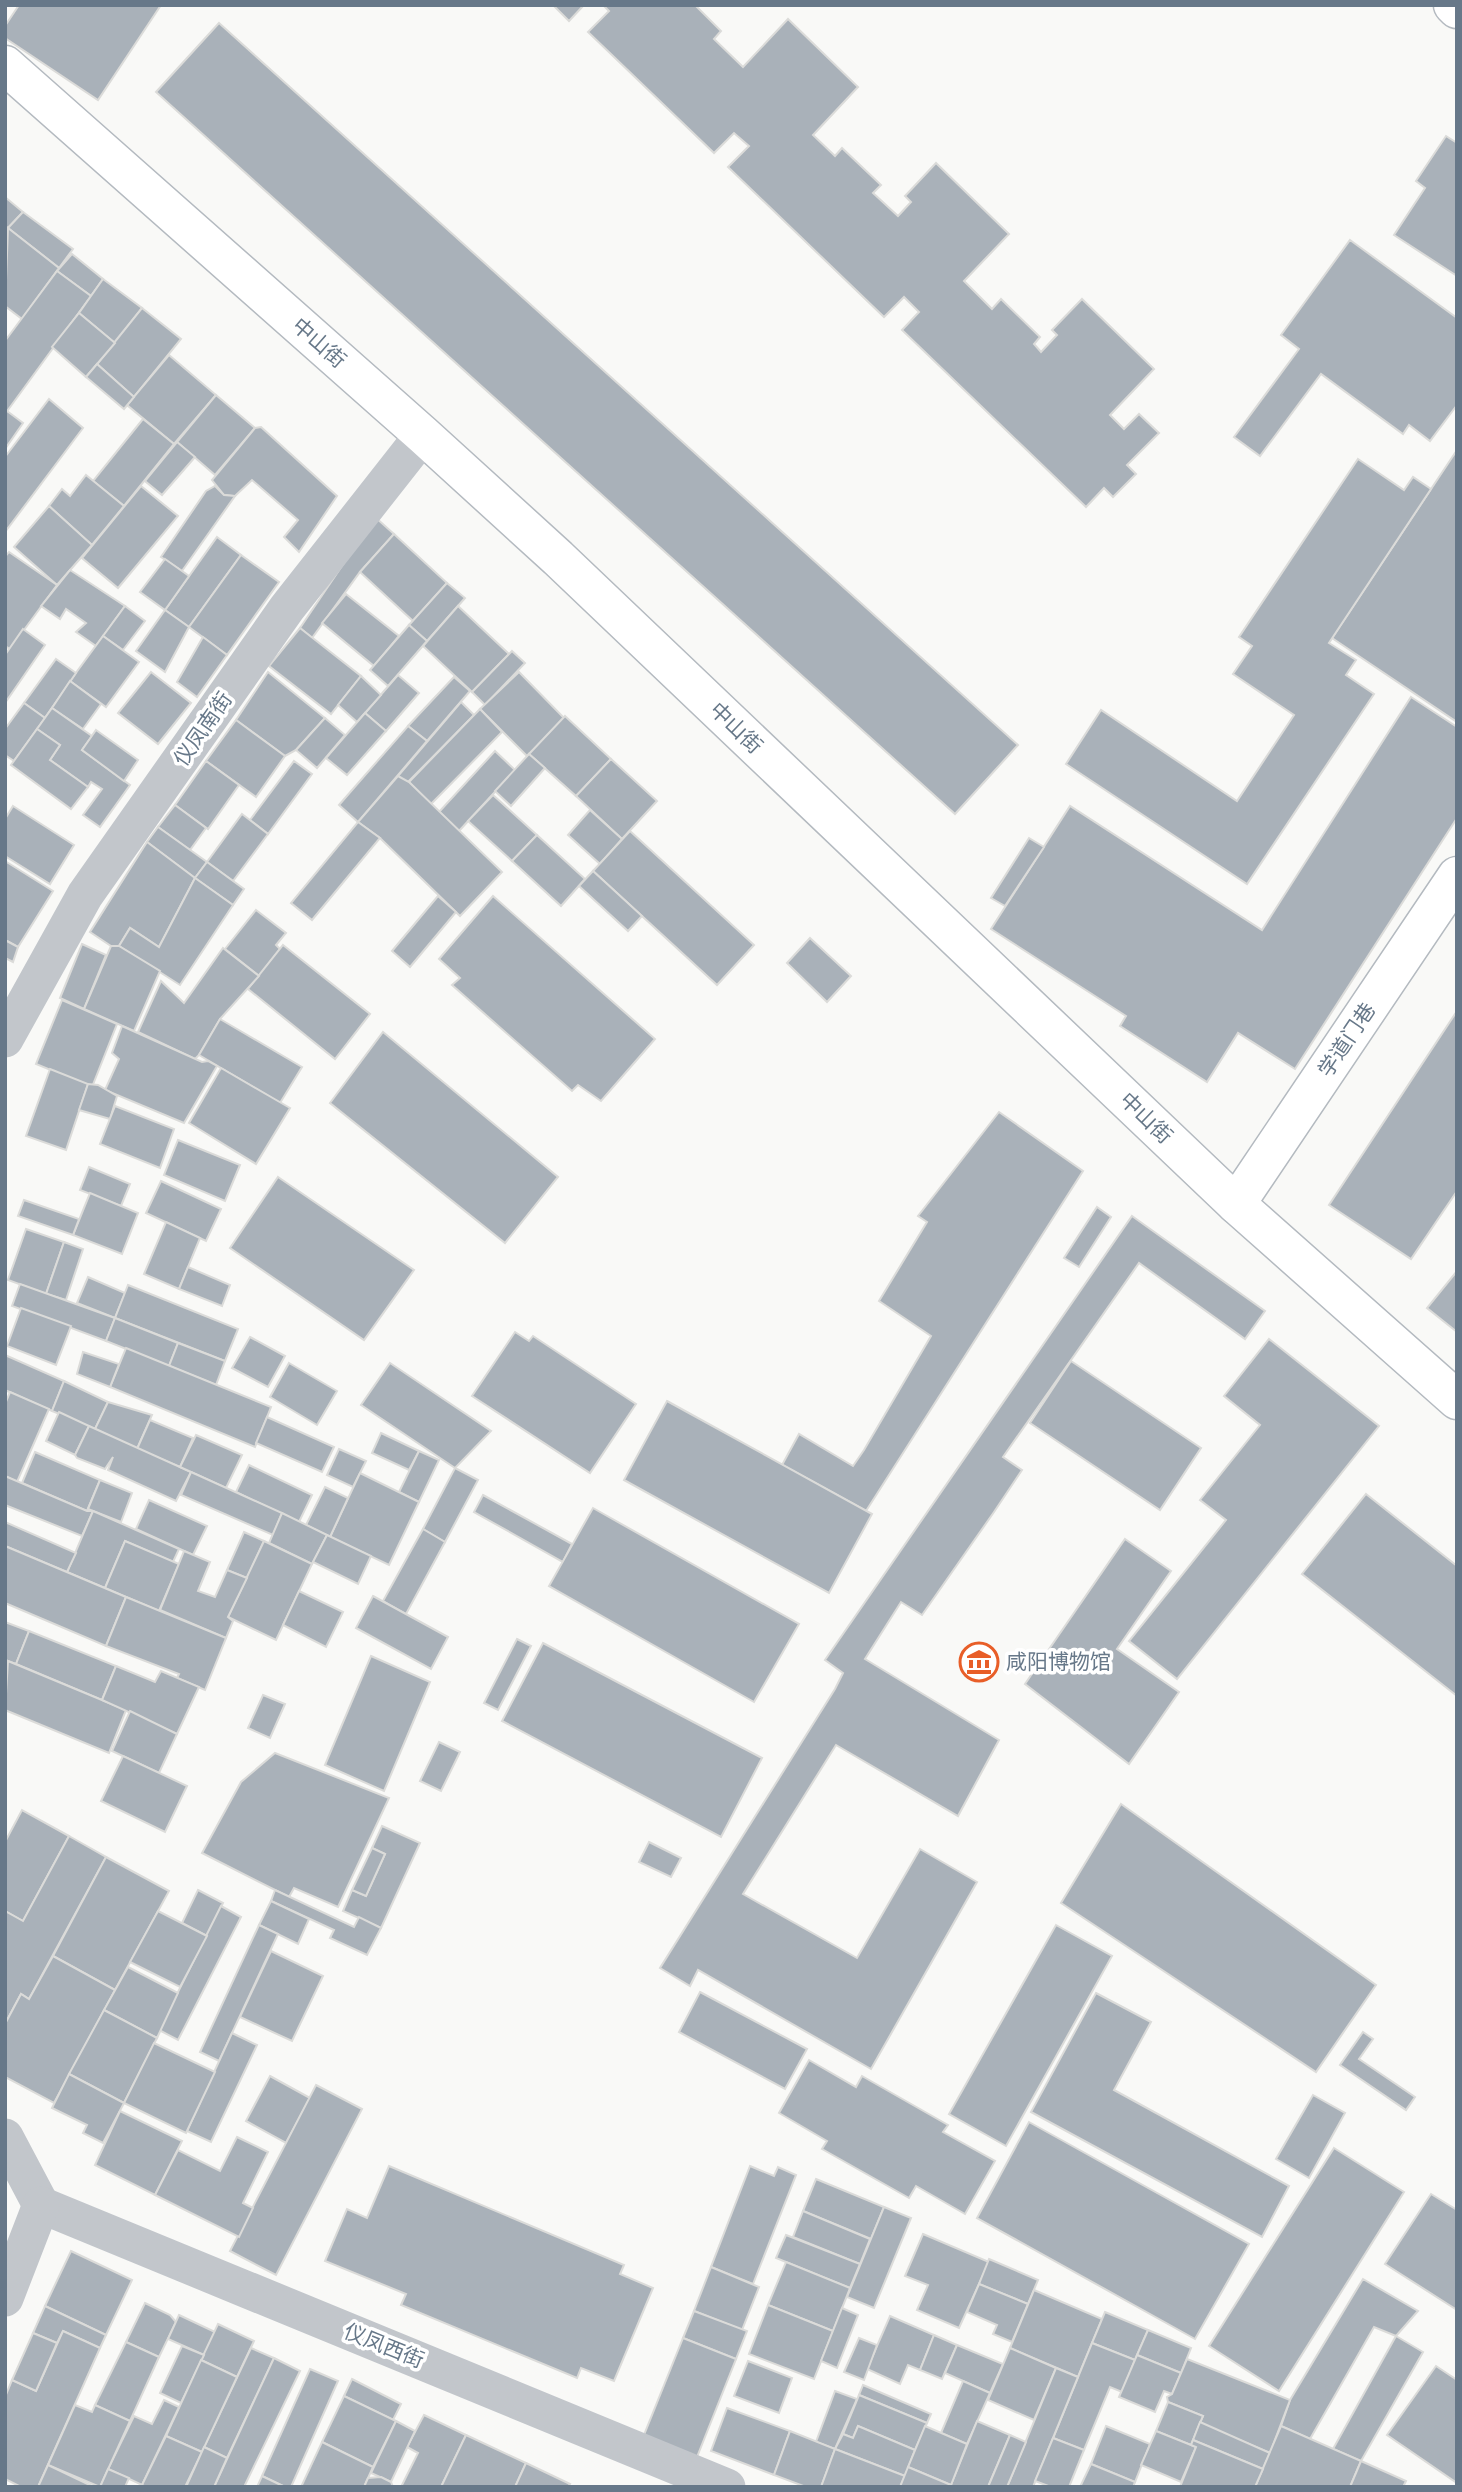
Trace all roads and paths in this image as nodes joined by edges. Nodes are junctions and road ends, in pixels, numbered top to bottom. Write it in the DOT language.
graph roads {
  1 [pos="1453,5"];
  2 [pos="1457,9"];
  3 [pos="5,65"];
  4 [pos="423,435"];
  5 [pos="1457,876"];
  6 [pos="5,1039"];
  7 [pos="1236,1204"];
  8 [pos="1457,1400"];
  9 [pos="5,2137"];
  10 [pos="41,2205"];
  11 [pos="5,2298"];
  12 [pos="727,2487"];
  1 -- 2 [label="street"];
  3 -- 4 [label="street, 中山街"];
  4 -- 6 [label="street, 仪凤南街"];
  4 -- 7 [label="street, 中山街"];
  5 -- 7 [label="street, 学道门巷"];
  7 -- 8 [label="street, 中山街"];
  9 -- 10 [label="street"];
  10 -- 11 [label="street"];
  10 -- 12 [label="street, 仪凤西街"];
}
